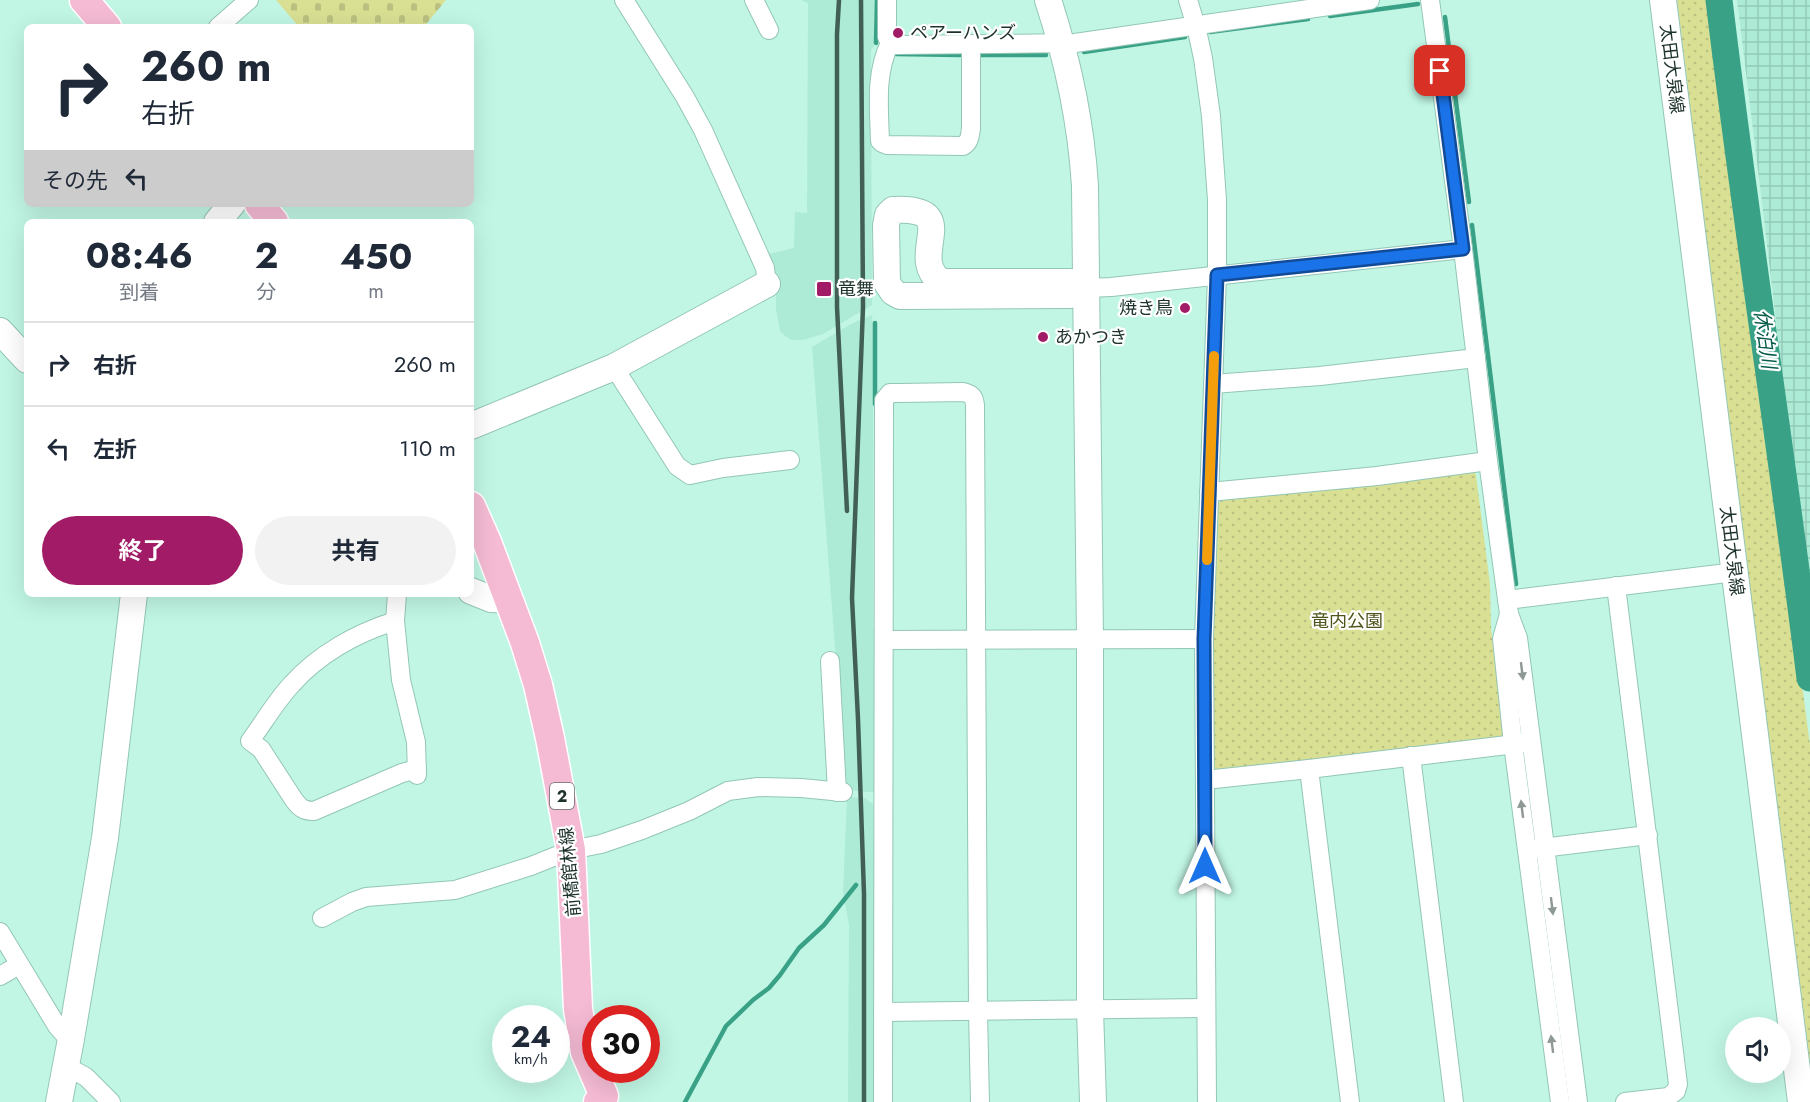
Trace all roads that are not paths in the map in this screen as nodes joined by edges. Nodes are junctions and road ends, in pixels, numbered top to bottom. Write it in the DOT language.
graph roads {
  1 [pos="84,0"];
  2 [pos="249,0"];
  3 [pos="624,0"];
  4 [pos="754,0"];
  5 [pos="887,0"];
  6 [pos="1048,0"];
  7 [pos="1188,0"];
  8 [pos="1370,0"];
  9 [pos="1430,0"];
  10 [pos="1663,0"];
  11 [pos="104,24"];
  12 [pos="221,24"];
  13 [pos="1196,26"];
  14 [pos="770,30"];
  15 [pos="890,43"];
  16 [pos="1062,43"];
  17 [pos="971,44"];
  18 [pos="230,207"];
  19 [pos="261,207"];
  20 [pos="220,219"];
  21 [pos="271,219"];
  22 [pos="1463,249"];
  23 [pos="1217,275"];
  24 [pos="767,284"];
  25 [pos="1087,288"];
  26 [pos="0,331"];
  27 [pos="24,357"];
  28 [pos="1476,358"];
  29 [pos="614,367"];
  30 [pos="1213,384"];
  31 [pos="474,425"];
  32 [pos="790,459"];
  33 [pos="1488,461"];
  34 [pos="1209,492"];
  35 [pos="474,513"];
  36 [pos="1735,572"];
  37 [pos="1616,586"];
  38 [pos="474,592"];
  39 [pos="134,597"];
  40 [pos="397,597"];
  41 [pos="510,600"];
  42 [pos="1508,607"];
  43 [pos="396,621"];
  44 [pos="1204,639"];
  45 [pos="884,640"];
  46 [pos="1090,640"];
  47 [pos="975,641"];
  48 [pos="830,661"];
  49 [pos="1522,743"];
  50 [pos="1411,756"];
  51 [pos="1309,769"];
  52 [pos="1205,780"];
  53 [pos="1648,835"];
  54 [pos="1536,848"];
  55 [pos="571,850"];
  56 [pos="322,918"];
  57 [pos="0,932"];
  58 [pos="19,965"];
  59 [pos="0,976"];
  60 [pos="1205,1008"];
  61 [pos="1090,1009"];
  62 [pos="978,1011"];
  63 [pos="883,1012"];
  64 [pos="71,1039"];
  65 [pos="66,1066"];
  66 [pos="604,1100"];
  67 [pos="58,1102"];
  68 [pos="111,1102"];
  69 [pos="883,1102"];
  70 [pos="980,1102"];
  71 [pos="1094,1102"];
  72 [pos="1207,1102"];
  73 [pos="1350,1102"];
  74 [pos="1454,1102"];
  75 [pos="1560,1102"];
  76 [pos="1578,1102"];
  77 [pos="1625,1102"];
  78 [pos="1801,1102"];
  1 -- 11 [label="main road"];
  2 -- 12 [label="street"];
  3 -- 24 [label="street"];
  4 -- 14 [label="street"];
  5 -- 15 [label="street"];
  6 -- 16 [label="street"];
  7 -- 13 [label="street"];
  8 -- 13 [label="street"];
  9 -- 22 [label="street"];
  10 -- 36 [label="street, 太田大泉線"];
  13 -- 16 [label="street"];
  13 -- 23 [label="street"];
  15 -- 17 [label="street"];
  15 -- 17 [label="street"];
  16 -- 17 [label="street"];
  16 -- 25 [label="street"];
  18 -- 20 [label="street"];
  19 -- 21 [label="main road"];
  22 -- 23 [label="street"];
  22 -- 28 [label="street"];
  23 -- 25 [label="street"];
  23 -- 30 [label="street"];
  24 -- 29 [label="street"];
  25 -- 25 [label="street"];
  25 -- 46 [label="street"];
  26 -- 27 [label="street"];
  28 -- 30 [label="street"];
  28 -- 33 [label="street"];
  29 -- 31 [label="street"];
  29 -- 32 [label="street"];
  30 -- 34 [label="street"];
  33 -- 34 [label="street"];
  33 -- 42 [label="street"];
  34 -- 44 [label="street"];
  35 -- 41 [label="main road, 前橋館林線 / 2"];
  36 -- 37 [label="street"];
  36 -- 78 [label="street, 太田大泉線"];
  37 -- 42 [label="street"];
  37 -- 53 [label="street"];
  38 -- 41 [label="street"];
  39 -- 64 [label="street"];
  40 -- 43 [label="street"];
  41 -- 55 [label="main road, 前橋館林線 / 2"];
  42 -- 49 [label="street"];
  43 -- 43 [label="street"];
  44 -- 46 [label="street"];
  44 -- 52 [label="street"];
  45 -- 47 [label="street"];
  45 -- 47 [label="street"];
  45 -- 63 [label="street"];
  46 -- 47 [label="street"];
  46 -- 61 [label="street"];
  47 -- 62 [label="street"];
  48 -- 55 [label="street"];
  49 -- 50 [label="street"];
  49 -- 54 [label="street"];
  50 -- 51 [label="street"];
  50 -- 74 [label="street"];
  51 -- 52 [label="street"];
  51 -- 73 [label="street"];
  52 -- 60 [label="street"];
  53 -- 54 [label="street"];
  53 -- 77 [label="street"];
  75 -- 54 [label="street, one-way"];
  54 -- 76 [label="street, one-way"];
  55 -- 56 [label="street"];
  55 -- 66 [label="main road, 前橋館林線 / 2"];
  57 -- 58 [label="street"];
  58 -- 59 [label="street"];
  58 -- 64 [label="street"];
  60 -- 61 [label="street"];
  60 -- 72 [label="street"];
  61 -- 62 [label="street"];
  61 -- 71 [label="street"];
  62 -- 63 [label="street"];
  62 -- 70 [label="street"];
  63 -- 69 [label="street"];
  64 -- 65 [label="street"];
  65 -- 67 [label="street"];
  65 -- 68 [label="street"];
}
